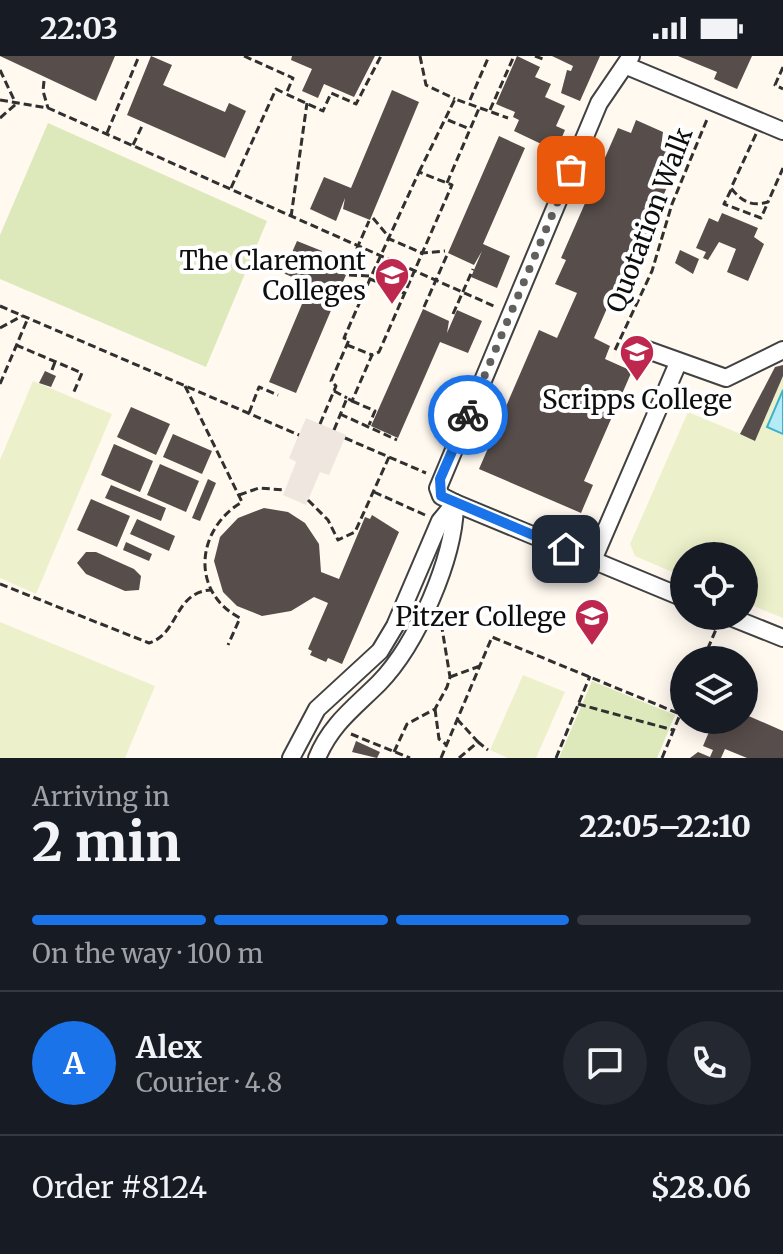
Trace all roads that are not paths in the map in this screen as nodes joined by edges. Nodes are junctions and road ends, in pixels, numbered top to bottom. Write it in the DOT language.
graph roads {
  1 [pos="629,61"];
  2 [pos="783,131"];
  3 [pos="642,348"];
  4 [pos="783,350"];
  5 [pos="678,363"];
  6 [pos="455,503"];
  7 [pos="427,549"];
  8 [pos="446,557"];
  9 [pos="593,560"];
  10 [pos="414,580"];
  11 [pos="433,588"];
  12 [pos="670,592"];
  13 [pos="758,628"];
  14 [pos="783,638"];
  15 [pos="291,758"];
  16 [pos="317,758"];
  1 -- 2 [label="street"];
  1 -- 6 [label="street"];
  3 -- 5 [label="street"];
  4 -- 5 [label="street"];
  5 -- 9 [label="street"];
  6 -- 7 [label="street"];
  6 -- 8 [label="street"];
  6 -- 9 [label="street"];
  7 -- 8 [label="street"];
  7 -- 10 [label="street"];
  8 -- 11 [label="street"];
  9 -- 12 [label="street"];
  10 -- 11 [label="street"];
  10 -- 15 [label="street"];
  11 -- 16 [label="street"];
  13 -- 14 [label="street"];
}
